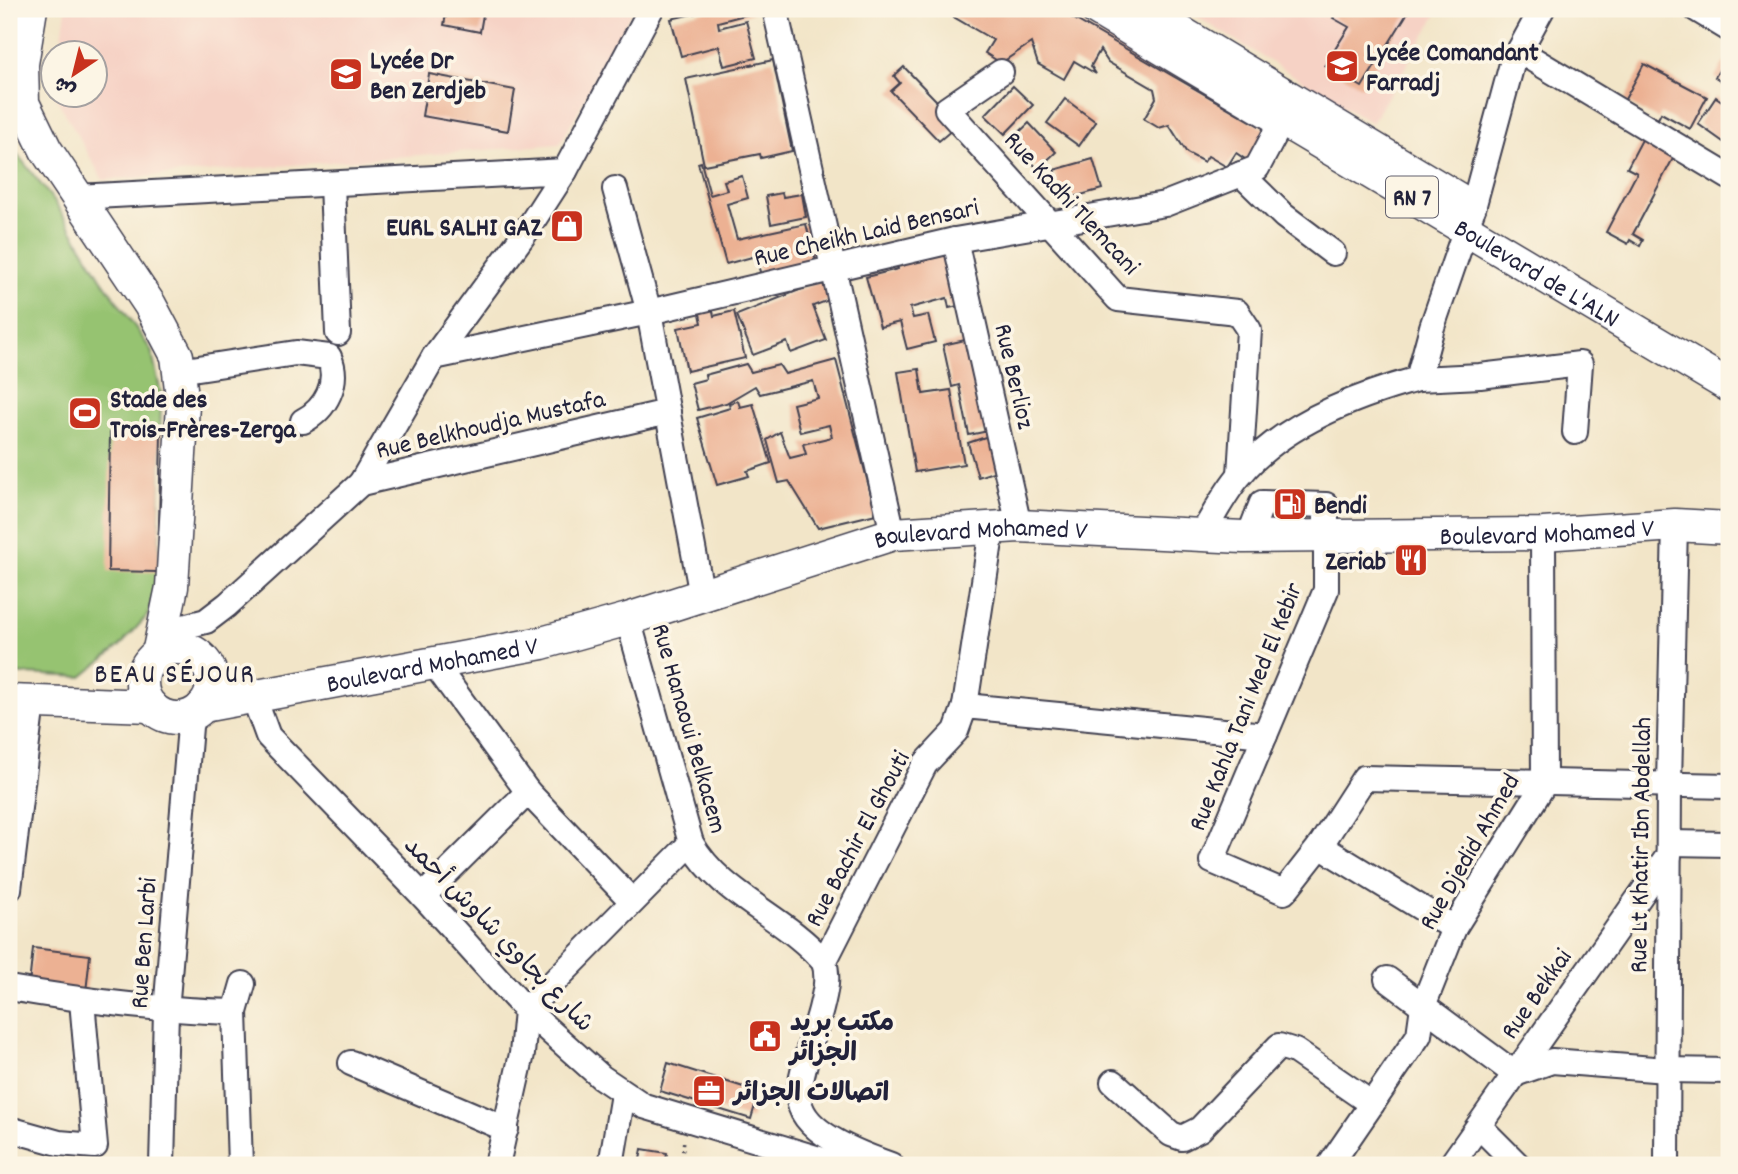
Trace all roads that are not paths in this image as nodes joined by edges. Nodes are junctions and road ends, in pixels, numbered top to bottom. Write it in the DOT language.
graph roads {
  1 [pos="31,9"];
  2 [pos="651,9"];
  3 [pos="775,9"];
  4 [pos="1096,9"];
  5 [pos="1142,9"];
  6 [pos="1542,9"];
  7 [pos="1705,11"];
  8 [pos="1729,29"];
  9 [pos="1519,51"];
  10 [pos="1001,72"];
  11 [pos="16,101"];
  12 [pos="1282,121"];
  13 [pos="565,171"];
  14 [pos="1241,174"];
  15 [pos="1729,177"];
  16 [pos="331,184"];
  17 [pos="615,189"];
  18 [pos="77,198"];
  19 [pos="1470,219"];
  20 [pos="1050,222"];
  21 [pos="956,240"];
  22 [pos="1333,253"];
  23 [pos="835,269"];
  24 [pos="649,312"];
  25 [pos="338,333"];
  26 [pos="434,357"];
  27 [pos="1729,362"];
  28 [pos="179,370"];
  29 [pos="1418,379"];
  30 [pos="1729,386"];
  31 [pos="668,412"];
  32 [pos="303,421"];
  33 [pos="1575,432"];
  34 [pos="1240,474"];
  35 [pos="361,484"];
  36 [pos="1675,525"];
  37 [pos="1006,528"];
  38 [pos="1729,528"];
  39 [pos="894,534"];
  40 [pos="1202,534"];
  41 [pos="1543,534"];
  42 [pos="1326,535"];
  43 [pos="702,596"];
  44 [pos="628,619"];
  45 [pos="173,644"];
  46 [pos="433,662"];
  47 [pos="253,695"];
  48 [pos="20,702"];
  49 [pos="181,705"];
  50 [pos="965,706"];
  51 [pos="1265,735"];
  52 [pos="1669,783"];
  53 [pos="1544,784"];
  54 [pos="1729,786"];
  55 [pos="528,792"];
  56 [pos="691,843"];
  57 [pos="1729,844"];
  58 [pos="1320,846"];
  59 [pos="1669,849"];
  60 [pos="9,889"];
  61 [pos="423,896"];
  62 [pos="631,900"];
  63 [pos="1454,928"];
  64 [pos="824,962"];
  65 [pos="1387,979"];
  66 [pos="243,984"];
  67 [pos="9,988"];
  68 [pos="82,1001"];
  69 [pos="1423,1006"];
  70 [pos="166,1010"];
  71 [pos="526,1010"];
  72 [pos="235,1012"];
  73 [pos="351,1063"];
  74 [pos="1666,1070"];
  75 [pos="1729,1071"];
  76 [pos="1515,1074"];
  77 [pos="1113,1082"];
  78 [pos="623,1094"];
  79 [pos="1372,1104"];
  80 [pos="1479,1126"];
  81 [pos="9,1129"];
  82 [pos="506,1129"];
  83 [pos="55,1154"];
  84 [pos="162,1165"];
  85 [pos="240,1165"];
  86 [pos="497,1165"];
  87 [pos="611,1165"];
  88 [pos="839,1165"];
  89 [pos="891,1165"];
  90 [pos="1330,1165"];
  91 [pos="1451,1165"];
  92 [pos="1518,1165"];
  93 [pos="1667,1165"];
  1 -- 11 [label="main road"];
  2 -- 13 [label="street, Rue Belkhoudja Mustafa"];
  3 -- 23 [label="street"];
  4 -- 12 [label="main road, Boulevard de L'ALN / RN 7"];
  5 -- 19 [label="main road, Boulevard de L'ALN / RN 7"];
  6 -- 9 [label="street"];
  7 -- 8 [label="street"];
  9 -- 15 [label="street"];
  9 -- 19 [label="street"];
  10 -- 20 [label="street, Rue Kadhi Tlemcani"];
  11 -- 18 [label="main road"];
  12 -- 14 [label="street, Rue Cheikh Laid Bensari"];
  12 -- 19 [label="main road, Boulevard de L'ALN / RN 7"];
  13 -- 16 [label="street"];
  13 -- 26 [label="street, Rue Belkhoudja Mustafa"];
  14 -- 20 [label="street, Rue Cheikh Laid Bensari"];
  14 -- 22 [label="street"];
  16 -- 18 [label="street"];
  16 -- 25 [label="street"];
  17 -- 24 [label="street"];
  18 -- 28 [label="main road"];
  19 -- 27 [label="main road, Boulevard de L'ALN / RN 7"];
  19 -- 29 [label="street"];
  19 -- 30 [label="main road, Boulevard de L'ALN / RN 7"];
  20 -- 21 [label="street, Rue Cheikh Laid Bensari"];
  20 -- 34 [label="street, Rue Kadhi Tlemcani"];
  21 -- 23 [label="street, Rue Cheikh Laid Bensari"];
  21 -- 37 [label="street, Rue Berlioz"];
  23 -- 24 [label="street, Rue Cheikh Laid Bensari"];
  23 -- 39 [label="street"];
  24 -- 26 [label="street, Rue Cheikh Laid Bensari"];
  24 -- 31 [label="street"];
  26 -- 35 [label="street, Rue Belkhoudja Mustafa"];
  28 -- 32 [label="street"];
  28 -- 45 [label="main road"];
  29 -- 33 [label="street"];
  29 -- 34 [label="street"];
  31 -- 35 [label="street, Rue Belkhoudja Mustafa"];
  31 -- 43 [label="street"];
  34 -- 40 [label="street"];
  35 -- 45 [label="street"];
  36 -- 38 [label="main road, Boulevard Mohamed V"];
  36 -- 41 [label="main road, Boulevard Mohamed V"];
  36 -- 52 [label="street, Rue Lt Khatir Ibn Abdellah"];
  37 -- 39 [label="main road, Boulevard Mohamed V"];
  37 -- 40 [label="main road, Boulevard Mohamed V"];
  37 -- 50 [label="street, Rue Bachir El Ghouti"];
  39 -- 43 [label="main road, Boulevard Mohamed V"];
  40 -- 42 [label="main road, Boulevard Mohamed V"];
  41 -- 42 [label="main road, Boulevard Mohamed V"];
  41 -- 53 [label="street, Rue Djedid Ahmed"];
  42 -- 51 [label="street, Rue Kahla Tani Med El Kebir"];
  43 -- 44 [label="main road, Boulevard Mohamed V"];
  44 -- 46 [label="main road, Boulevard Mohamed V"];
  44 -- 56 [label="street, Rue Hanaoui Belkacem"];
  45 -- 49 [label="main road"];
  45 -- 49 [label="main road"];
  46 -- 47 [label="main road, Boulevard Mohamed V"];
  46 -- 55 [label="street"];
  47 -- 49 [label="main road"];
  47 -- 61 [label="street, شارع بجاوي شاوش أحمد"];
  48 -- 49 [label="main road"];
  48 -- 60 [label="street"];
  49 -- 70 [label="street, Rue Ben Larbi"];
  50 -- 51 [label="street"];
  50 -- 64 [label="street, Rue Bachir El Ghouti"];
  51 -- 58 [label="street, Rue Kahla Tani Med El Kebir"];
  52 -- 53 [label="street"];
  52 -- 54 [label="street"];
  52 -- 59 [label="street, Rue Lt Khatir Ibn Abdellah"];
  53 -- 58 [label="street"];
  53 -- 63 [label="street, Rue Djedid Ahmed"];
  55 -- 61 [label="street"];
  55 -- 62 [label="street"];
  56 -- 62 [label="street"];
  56 -- 64 [label="street, Rue Hanaoui Belkacem"];
  57 -- 59 [label="street"];
  58 -- 63 [label="street"];
  59 -- 74 [label="street, Rue Lt Khatir Ibn Abdellah"];
  59 -- 76 [label="street, Rue Bekkai"];
  61 -- 71 [label="street, شارع بجاوي شاوش أحمد"];
  62 -- 71 [label="street"];
  63 -- 69 [label="street, Rue Djedid Ahmed"];
  64 -- 89 [label="street, Rue Bachir El Ghouti"];
  65 -- 69 [label="street"];
  66 -- 72 [label="street"];
  67 -- 68 [label="street"];
  68 -- 70 [label="street"];
  68 -- 83 [label="street"];
  69 -- 76 [label="street"];
  69 -- 79 [label="street, Rue Djedid Ahmed"];
  70 -- 72 [label="street"];
  70 -- 84 [label="street, Rue Ben Larbi"];
  71 -- 78 [label="street, شارع بجاوي شاوش أحمد"];
  71 -- 82 [label="street"];
  72 -- 85 [label="street"];
  73 -- 82 [label="street"];
  74 -- 75 [label="street"];
  74 -- 76 [label="street"];
  74 -- 93 [label="street, Rue Lt Khatir Ibn Abdellah"];
  76 -- 80 [label="street, Rue Bekkai"];
  77 -- 79 [label="street"];
  78 -- 87 [label="street"];
  78 -- 88 [label="street, شارع بجاوي شاوش أحمد"];
  79 -- 90 [label="street, Rue Djedid Ahmed"];
  80 -- 91 [label="street, Rue Bekkai"];
  80 -- 92 [label="street"];
  81 -- 83 [label="street"];
  82 -- 86 [label="street"];
}
